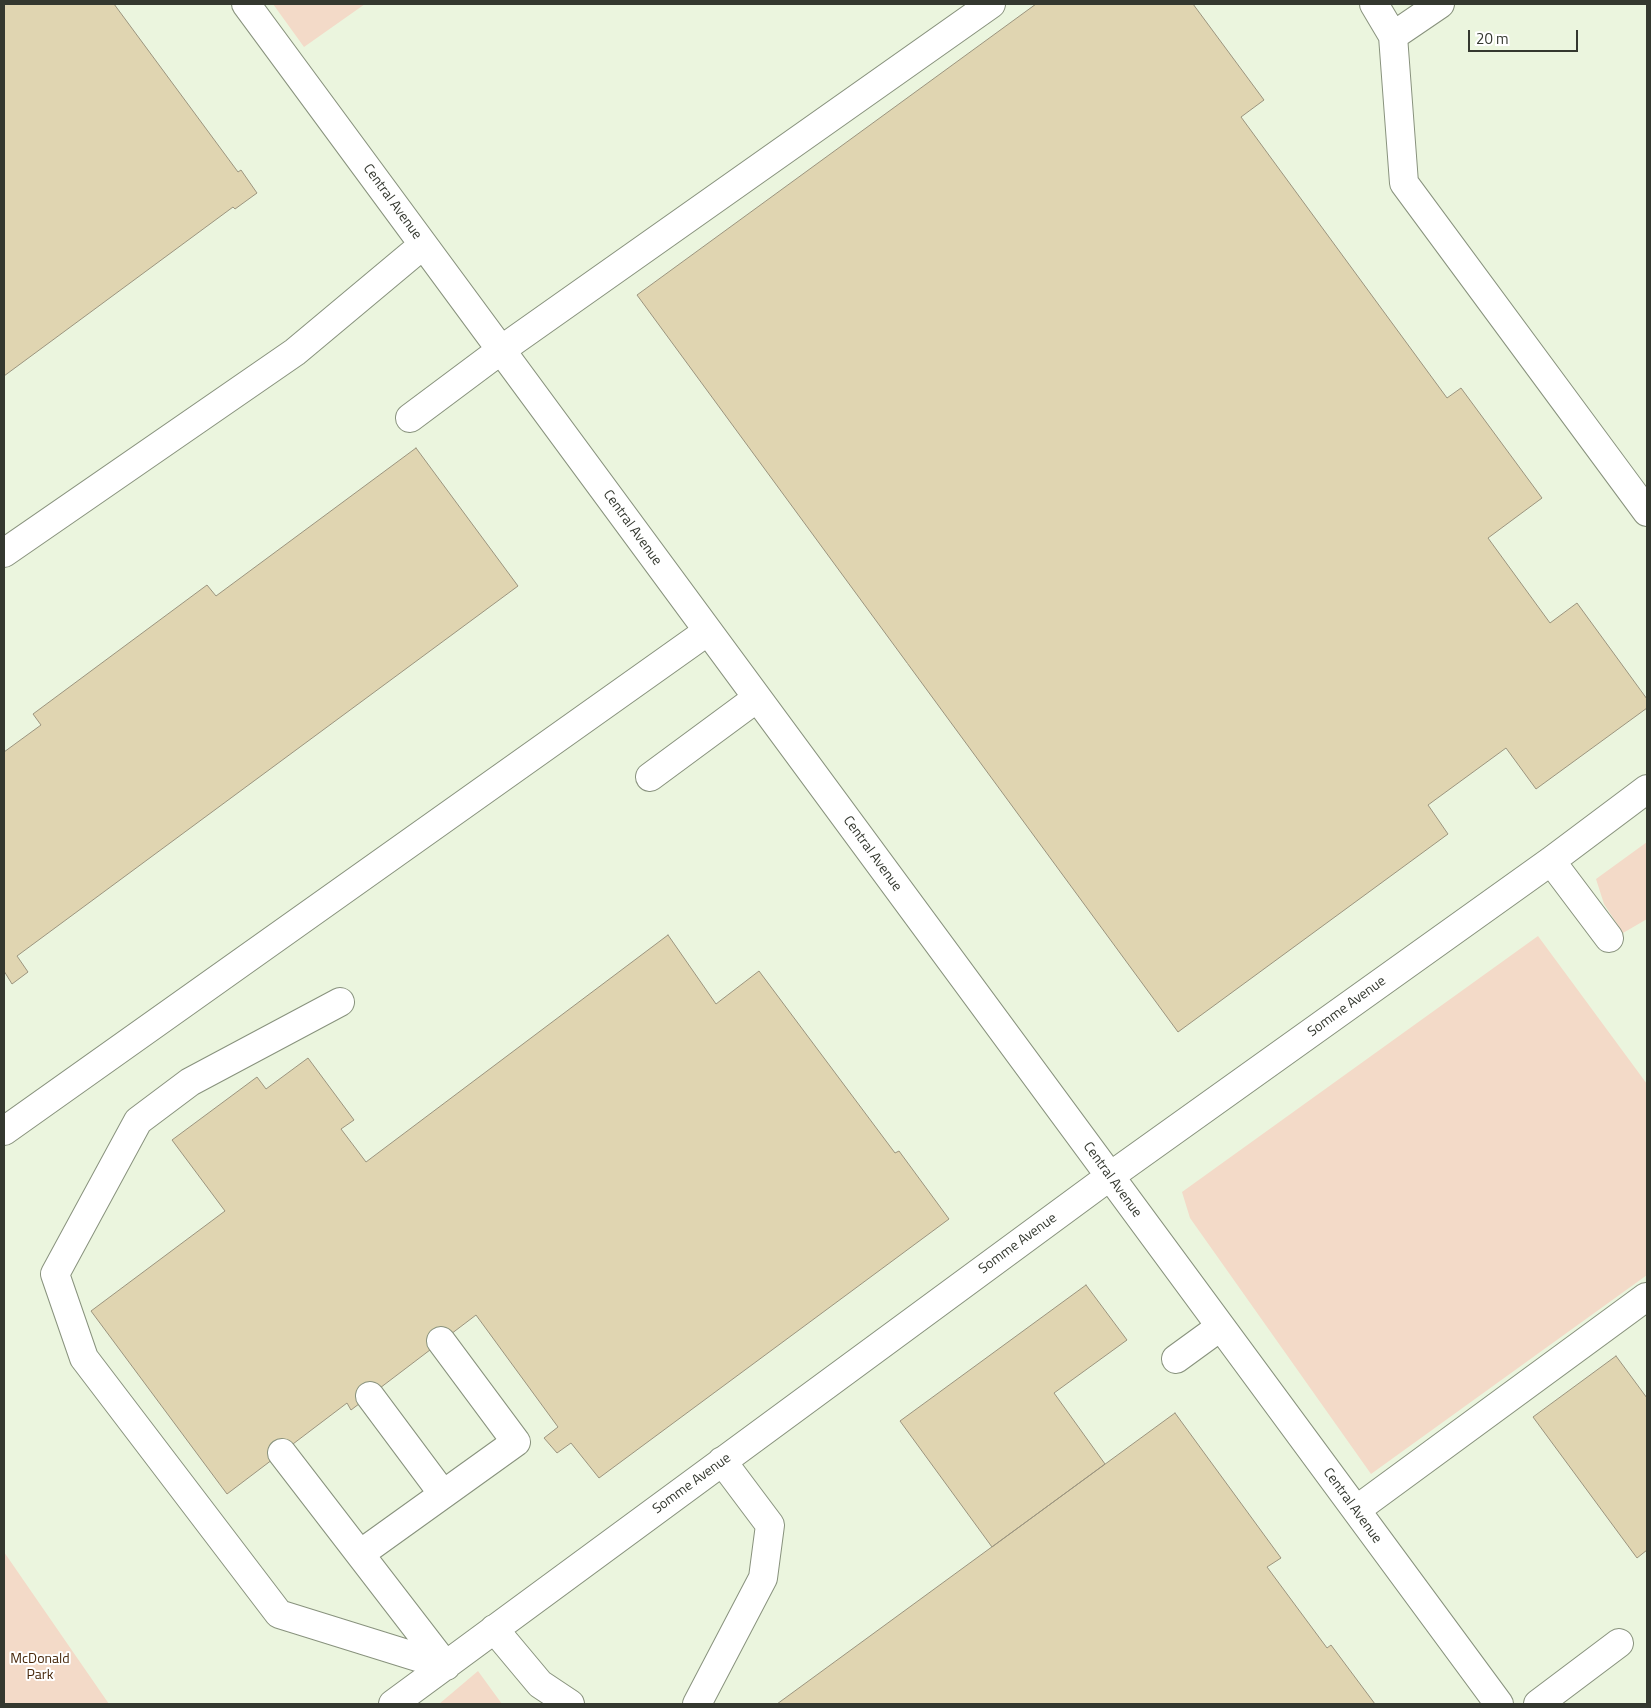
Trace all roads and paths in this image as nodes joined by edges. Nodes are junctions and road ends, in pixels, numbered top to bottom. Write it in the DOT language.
graph roads {
  1 [pos="246,4"];
  2 [pos="991,4"];
  3 [pos="1374,4"];
  4 [pos="1440,4"];
  5 [pos="1393,36"];
  6 [pos="423,245"];
  7 [pos="501,350"];
  8 [pos="410,418"];
  9 [pos="1647,512"];
  10 [pos="4,553"];
  11 [pos="708,631"];
  12 [pos="757,698"];
  13 [pos="650,777"];
  14 [pos="1647,789"];
  15 [pos="1551,860"];
  16 [pos="1610,938"];
  17 [pos="340,1002"];
  18 [pos="4,1131"];
  19 [pos="1109,1177"];
  20 [pos="1646,1297"];
  21 [pos="1220,1327"];
  22 [pos="442,1341"];
  23 [pos="1176,1359"];
  24 [pos="370,1396"];
  25 [pos="282,1453"];
  26 [pos="722,1462"];
  27 [pos="443,1494"];
  28 [pos="1356,1510"];
  29 [pos="360,1554"];
  30 [pos="494,1629"];
  31 [pos="1619,1643"];
  32 [pos="446,1666"];
  33 [pos="393,1704"];
  34 [pos="570,1704"];
  35 [pos="697,1704"];
  36 [pos="1498,1704"];
  37 [pos="1538,1704"];
  1 -- 6 [label="street, Central Avenue"];
  2 -- 7 [label="street"];
  3 -- 5 [label="street"];
  4 -- 5 [label="street"];
  5 -- 9 [label="street"];
  6 -- 7 [label="street, Central Avenue"];
  6 -- 10 [label="street"];
  7 -- 8 [label="street"];
  7 -- 11 [label="street, Central Avenue"];
  11 -- 12 [label="street, Central Avenue"];
  11 -- 18 [label="street"];
  12 -- 13 [label="street"];
  12 -- 19 [label="street, Central Avenue"];
  14 -- 15 [label="street, Somme Avenue"];
  15 -- 16 [label="street"];
  15 -- 19 [label="street, Somme Avenue"];
  17 -- 32 [label="street"];
  19 -- 21 [label="street, Central Avenue"];
  19 -- 26 [label="street, Somme Avenue"];
  20 -- 28 [label="street"];
  21 -- 23 [label="street"];
  21 -- 28 [label="street, Central Avenue"];
  22 -- 27 [label="street"];
  24 -- 27 [label="street"];
  25 -- 29 [label="street"];
  26 -- 30 [label="street, Somme Avenue"];
  26 -- 35 [label="street"];
  27 -- 29 [label="street"];
  28 -- 36 [label="street, Central Avenue"];
  29 -- 32 [label="street"];
  30 -- 32 [label="street, Somme Avenue"];
  30 -- 34 [label="street"];
  31 -- 37 [label="street"];
  32 -- 33 [label="street, Somme Avenue"];
}
